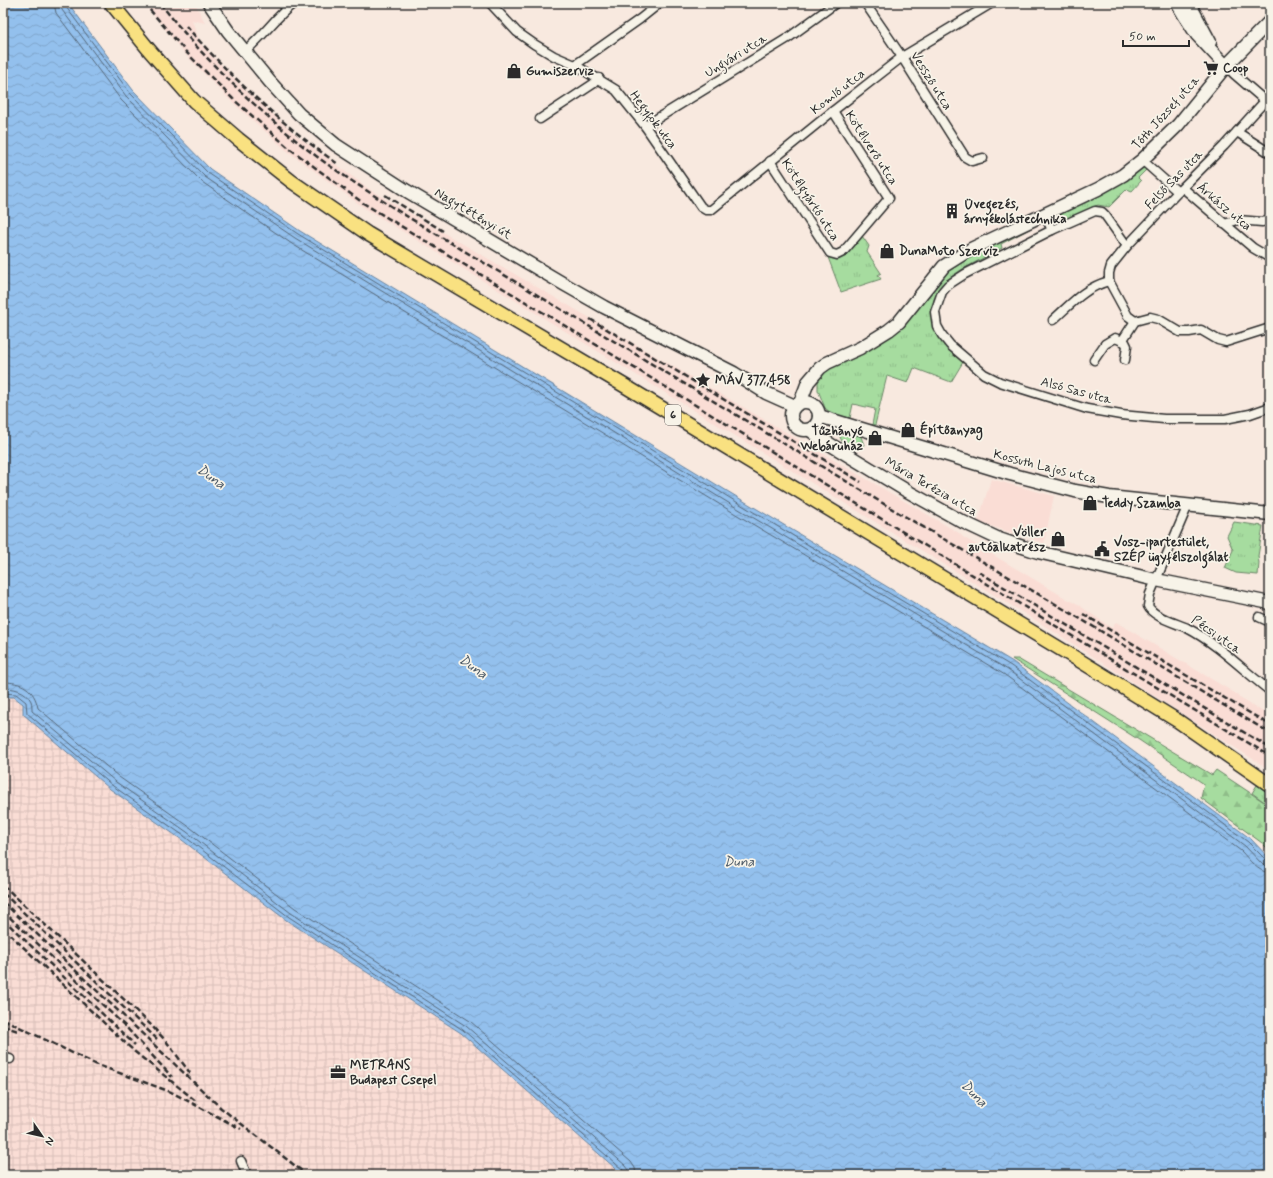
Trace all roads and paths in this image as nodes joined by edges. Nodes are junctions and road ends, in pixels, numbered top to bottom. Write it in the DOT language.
graph roads {
  1 [pos="112,3"];
  2 [pos="209,3"];
  3 [pos="294,3"];
  4 [pos="490,3"];
  5 [pos="660,3"];
  6 [pos="836,3"];
  7 [pos="865,3"];
  8 [pos="992,3"];
  9 [pos="1177,3"];
  10 [pos="1189,3"];
  11 [pos="1270,21"];
  12 [pos="1213,51"];
  13 [pos="244,52"];
  14 [pos="902,57"];
  15 [pos="576,65"];
  16 [pos="1226,66"];
  17 [pos="599,78"];
  18 [pos="1268,103"];
  19 [pos="833,110"];
  20 [pos="540,119"];
  21 [pos="645,126"];
  22 [pos="1237,132"];
  23 [pos="1270,153"];
  24 [pos="983,158"];
  25 [pos="1142,160"];
  26 [pos="770,161"];
  27 [pos="1180,190"];
  28 [pos="706,210"];
  29 [pos="1044,214"];
  30 [pos="1270,220"];
  31 [pos="1224,224"];
  32 [pos="1052,230"];
  33 [pos="1127,246"];
  34 [pos="830,253"];
  35 [pos="1270,258"];
  36 [pos="1109,281"];
  37 [pos="1053,320"];
  38 [pos="1135,321"];
  39 [pos="1270,328"];
  40 [pos="1122,341"];
  41 [pos="1094,360"];
  42 [pos="1125,360"];
  43 [pos="813,376"];
  44 [pos="766,393"];
  45 [pos="797,405"];
  46 [pos="1270,407"];
  47 [pos="817,414"];
  48 [pos="790,419"];
  49 [pos="810,430"];
  50 [pos="839,449"];
  51 [pos="1188,505"];
  52 [pos="1270,514"];
  53 [pos="1156,580"];
  54 [pos="1270,603"];
  55 [pos="1259,617"];
  56 [pos="1270,622"];
  57 [pos="1270,691"];
  58 [pos="1270,785"];
  59 [pos="241,1161"];
  60 [pos="247,1175"];
  1 -- 58 [label="main road, 6"];
  2 -- 13 [label="main road, Nagytétényi út"];
  3 -- 13 [label="street"];
  4 -- 15 [label="street, Hegyfok utca"];
  5 -- 15 [label="street"];
  6 -- 21 [label="street, Ungvári utca"];
  7 -- 14 [label="street, Vessző utca"];
  8 -- 14 [label="street, Komló utca"];
  9 -- 12 [label="main road"];
  10 -- 12 [label="main road"];
  11 -- 16 [label="main road, Tóth József utca"];
  12 -- 16 [label="main road"];
  13 -- 44 [label="main road, Nagytétényi út"];
  14 -- 19 [label="street, Komló utca"];
  14 -- 24 [label="street, Vessző utca"];
  15 -- 17 [label="street, Hegyfok utca"];
  16 -- 18 [label="street"];
  16 -- 25 [label="main road, Tóth József utca"];
  17 -- 20 [label="street"];
  17 -- 21 [label="street, Hegyfok utca"];
  18 -- 22 [label="street, Felső Sas utca"];
  19 -- 26 [label="street, Komló utca"];
  19 -- 34 [label="street, Kötélverő utca"];
  21 -- 28 [label="street, Hegyfok utca"];
  22 -- 23 [label="street"];
  22 -- 27 [label="street, Felső Sas utca"];
  25 -- 27 [label="street, Árkász utca"];
  25 -- 29 [label="main road, Tóth József utca"];
  26 -- 28 [label="street, Komló utca"];
  26 -- 34 [label="street, Kötélgyártó utca"];
  27 -- 31 [label="street, Árkász utca"];
  27 -- 33 [label="street, Felső Sas utca"];
  29 -- 32 [label="street"];
  29 -- 43 [label="main road, Tóth József utca"];
  30 -- 31 [label="street"];
  31 -- 35 [label="street, Árkász utca"];
  32 -- 33 [label="street"];
  32 -- 46 [label="street, Alsó Sas utca"];
  33 -- 36 [label="street, Felső Sas utca"];
  36 -- 37 [label="street"];
  36 -- 38 [label="street"];
  38 -- 39 [label="street"];
  38 -- 40 [label="street"];
  40 -- 41 [label="street"];
  40 -- 42 [label="street"];
  43 -- 45 [label="main road, Tóth József utca"];
  43 -- 47 [label="main road"];
  44 -- 45 [label="main road, Nagytétényi út"];
  44 -- 48 [label="main road, Nagytétényi út"];
  45 -- 47 [label="main road"];
  45 -- 48 [label="main road"];
  47 -- 49 [label="main road"];
  47 -- 50 [label="main road, Mária Terézia utca"];
  47 -- 51 [label="main road, Kossuth Lajos utca"];
  48 -- 49 [label="main road"];
  49 -- 50 [label="main road, Mária Terézia utca"];
  50 -- 53 [label="main road, Mária Terézia utca"];
  51 -- 52 [label="main road, Kossuth Lajos utca"];
  51 -- 53 [label="street, Pécsi utca"];
  53 -- 54 [label="main road, Mária Terézia utca"];
  53 -- 57 [label="street, Pécsi utca"];
  55 -- 56 [label="street"];
  59 -- 60 [label="street"];
}
